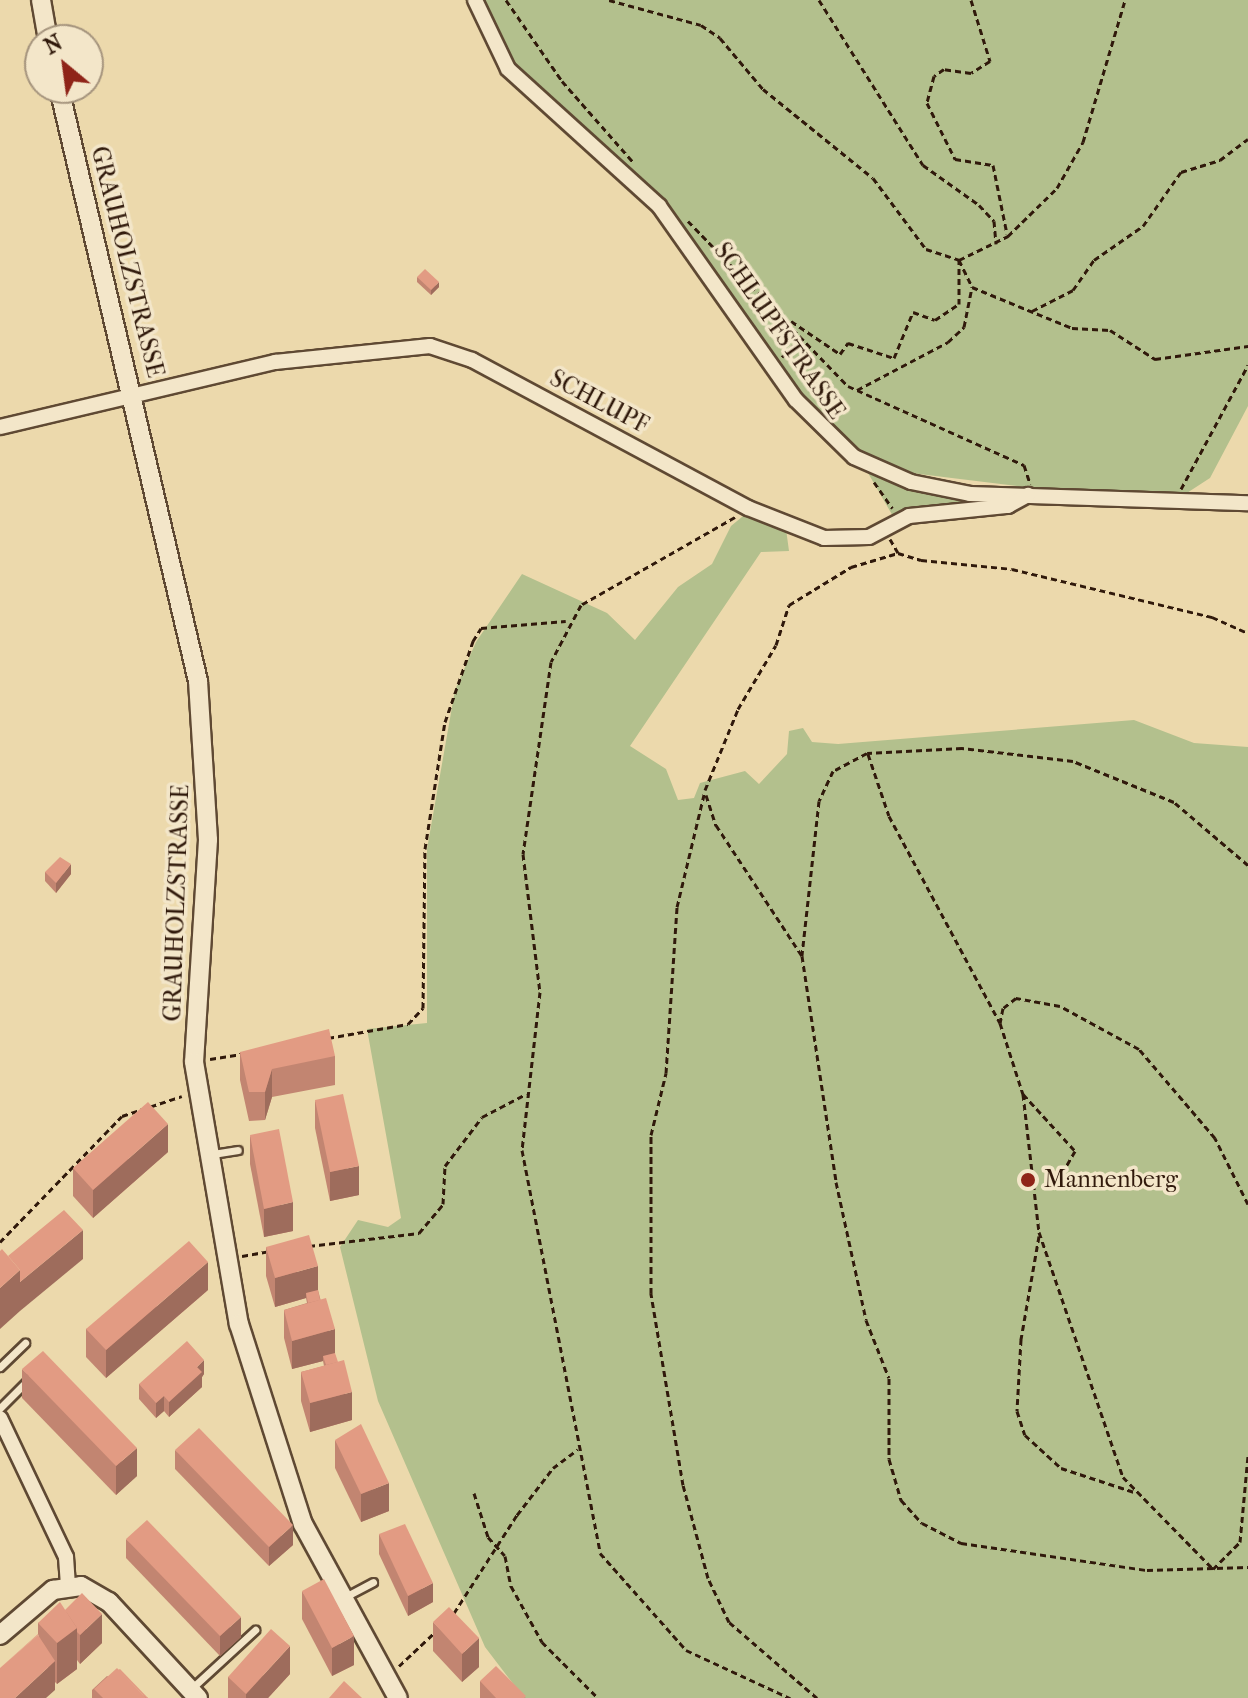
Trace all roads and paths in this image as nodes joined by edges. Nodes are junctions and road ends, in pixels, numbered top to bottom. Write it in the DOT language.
graph roads {
  1 [pos="41,0"];
  2 [pos="475,0"];
  3 [pos="506,0"];
  4 [pos="609,0"];
  5 [pos="819,0"];
  6 [pos="971,0"];
  7 [pos="1125,0"];
  8 [pos="45,24"];
  9 [pos="63,104"];
  10 [pos="1248,139"];
  11 [pos="642,173"];
  12 [pos="679,213"];
  13 [pos="1008,236"];
  14 [pos="996,244"];
  15 [pos="959,260"];
  16 [pos="972,287"];
  17 [pos="1032,311"];
  18 [pos="785,318"];
  19 [pos="801,337"];
  20 [pos="1248,346"];
  21 [pos="1248,365"];
  22 [pos="776,368"];
  23 [pos="857,390"];
  24 [pos="135,393"];
  25 [pos="0,427"];
  26 [pos="862,461"];
  27 [pos="1028,495"];
  28 [pos="1173,502"];
  29 [pos="1248,503"];
  30 [pos="748,508"];
  31 [pos="888,527"];
  32 [pos="898,553"];
  33 [pos="566,621"];
  34 [pos="1248,633"];
  35 [pos="867,753"];
  36 [pos="705,790"];
  37 [pos="1248,865"];
  38 [pos="802,956"];
  39 [pos="1000,1023"];
  40 [pos="323,1039"];
  41 [pos="246,1053"];
  42 [pos="194,1062"];
  43 [pos="526,1094"];
  44 [pos="1023,1094"];
  45 [pos="197,1096"];
  46 [pos="238,1150"];
  47 [pos="206,1156"];
  48 [pos="1064,1170"];
  49 [pos="1248,1204"];
  50 [pos="1039,1232"];
  51 [pos="0,1242"];
  52 [pos="302,1247"];
  53 [pos="287,1249"];
  54 [pos="226,1258"];
  55 [pos="25,1343"];
  56 [pos="0,1367"];
  57 [pos="33,1375"];
  58 [pos="0,1408"];
  59 [pos="0,1418"];
  60 [pos="578,1449"];
  61 [pos="1248,1456"];
  62 [pos="474,1493"];
  63 [pos="1136,1493"];
  64 [pos="498,1550"];
  65 [pos="1248,1567"];
  66 [pos="1213,1569"];
  67 [pos="373,1582"];
  68 [pos="68,1584"];
  69 [pos="339,1600"];
  70 [pos="255,1630"];
  71 [pos="0,1635"];
  72 [pos="385,1680"];
  73 [pos="194,1694"];
  74 [pos="398,1698"];
  75 [pos="598,1698"];
  76 [pos="790,1698"];
  77 [pos="817,1698"];
  1 -- 8 [label="street"];
  2 -- 22 [label="street, SCHLUPFSTRASSE"];
  3 -- 11 [label="path"];
  4 -- 15 [label="path"];
  5 -- 14 [label="path"];
  6 -- 13 [label="path"];
  7 -- 13 [label="path"];
  9 -- 24 [label="street, GRAUHOLZSTRASSE"];
  10 -- 17 [label="path"];
  12 -- 18 [label="path"];
  13 -- 14 [label="path"];
  14 -- 15 [label="path"];
  15 -- 16 [label="path"];
  15 -- 18 [label="path"];
  16 -- 17 [label="path"];
  16 -- 23 [label="path"];
  17 -- 20 [label="path"];
  18 -- 19 [label="path"];
  19 -- 22 [label="path"];
  19 -- 23 [label="path"];
  21 -- 28 [label="path"];
  22 -- 26 [label="street, SCHLUPFSTRASSE"];
  23 -- 27 [label="path"];
  24 -- 25 [label="street, SCHLUPF"];
  24 -- 30 [label="street, SCHLUPF"];
  24 -- 42 [label="street, GRAUHOLZSTRASSE"];
  26 -- 27 [label="street, SCHLUPFSTRASSE"];
  26 -- 31 [label="path"];
  27 -- 28 [label="street, SCHLUPFSTRASSE"];
  27 -- 31 [label="street, SCHLUPF"];
  28 -- 29 [label="street, SCHLUPFSTRASSE"];
  30 -- 31 [label="street, SCHLUPF"];
  30 -- 33 [label="path"];
  31 -- 32 [label="path"];
  32 -- 34 [label="path"];
  32 -- 36 [label="path"];
  33 -- 40 [label="path"];
  33 -- 43 [label="path"];
  35 -- 37 [label="path"];
  35 -- 38 [label="path"];
  35 -- 39 [label="path"];
  36 -- 38 [label="path"];
  36 -- 77 [label="path"];
  38 -- 66 [label="path"];
  39 -- 44 [label="path"];
  39 -- 49 [label="path"];
  41 -- 42 [label="path"];
  42 -- 45 [label="street, GRAUHOLZSTRASSE"];
  43 -- 52 [label="path"];
  43 -- 60 [label="path"];
  44 -- 48 [label="path"];
  44 -- 50 [label="path"];
  45 -- 47 [label="street, GRAUHOLZSTRASSE"];
  45 -- 51 [label="path"];
  46 -- 47 [label="lane"];
  47 -- 54 [label="street, GRAUHOLZSTRASSE"];
  50 -- 63 [label="path"];
  50 -- 63 [label="path"];
  53 -- 54 [label="path"];
  54 -- 69 [label="street, GRAUHOLZSTRASSE"];
  55 -- 56 [label="lane"];
  57 -- 58 [label="lane"];
  59 -- 68 [label="street"];
  60 -- 64 [label="path"];
  60 -- 76 [label="path"];
  61 -- 66 [label="path"];
  62 -- 64 [label="path"];
  63 -- 66 [label="path"];
  64 -- 72 [label="path"];
  64 -- 75 [label="path"];
  65 -- 66 [label="path"];
  67 -- 69 [label="lane"];
  68 -- 71 [label="street"];
  68 -- 73 [label="street"];
  69 -- 72 [label="street, GRAUHOLZSTRASSE"];
  70 -- 73 [label="lane"];
  72 -- 74 [label="street, GRAUHOLZSTRASSE"];
}
